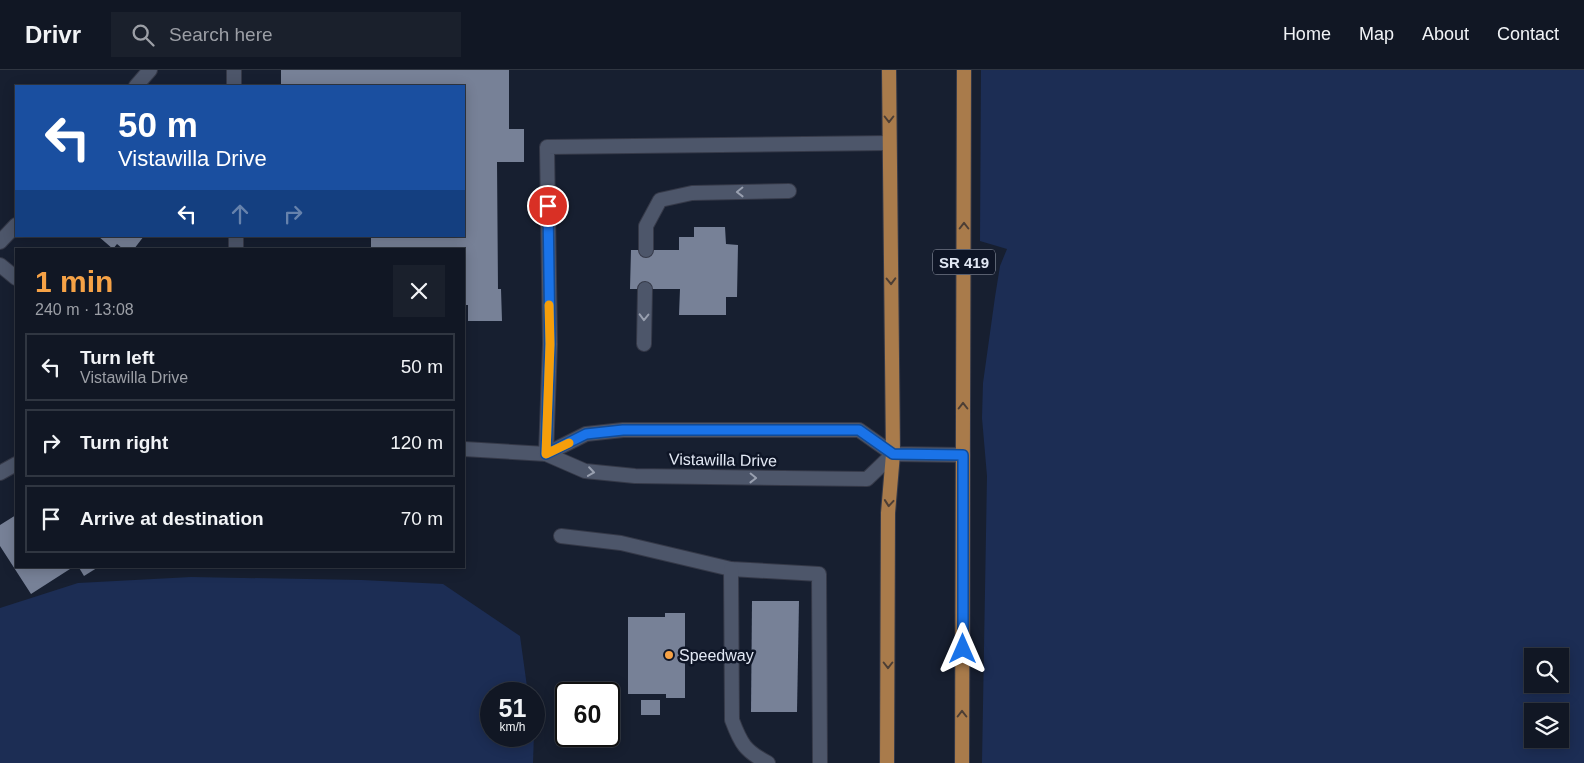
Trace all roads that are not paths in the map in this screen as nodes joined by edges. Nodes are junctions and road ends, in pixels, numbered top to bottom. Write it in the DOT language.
graph roads {
  1 [pos="150,70"];
  2 [pos="234,70"];
  3 [pos="889,70"];
  4 [pos="964,70"];
  5 [pos="137,85"];
  6 [pos="234,85"];
  7 [pos="889,143"];
  8 [pos="788,191"];
  9 [pos="15,226"];
  10 [pos="0,242"];
  11 [pos="646,250"];
  12 [pos="0,265"];
  13 [pos="15,277"];
  14 [pos="645,289"];
  15 [pos="644,344"];
  16 [pos="465,449"];
  17 [pos="546,454"];
  18 [pos="893,454"];
  19 [pos="963,455"];
  20 [pos="15,465"];
  21 [pos="0,473"];
  22 [pos="562,536"];
  23 [pos="732,569"];
  24 [pos="768,763"];
  25 [pos="820,763"];
  26 [pos="887,763"];
  27 [pos="962,763"];
  1 -- 5 [label="street"];
  2 -- 6 [label="street"];
  3 -- 7 [label="main road, one-way"];
  19 -- 4 [label="main road, SR 419, one-way"];
  7 -- 17 [label="street"];
  7 -- 18 [label="main road, one-way"];
  8 -- 11 [label="street, one-way"];
  9 -- 10 [label="street"];
  12 -- 13 [label="street"];
  14 -- 15 [label="street, one-way"];
  16 -- 17 [label="street, Vistawilla Drive"];
  17 -- 18 [label="street, Vistawilla Drive"];
  17 -- 18 [label="street, Vistawilla Drive, one-way"];
  18 -- 19 [label="street"];
  18 -- 26 [label="main road, one-way"];
  27 -- 19 [label="main road, SR 419, one-way"];
  20 -- 21 [label="street"];
  22 -- 23 [label="street"];
  23 -- 24 [label="street"];
  23 -- 25 [label="street"];
}
